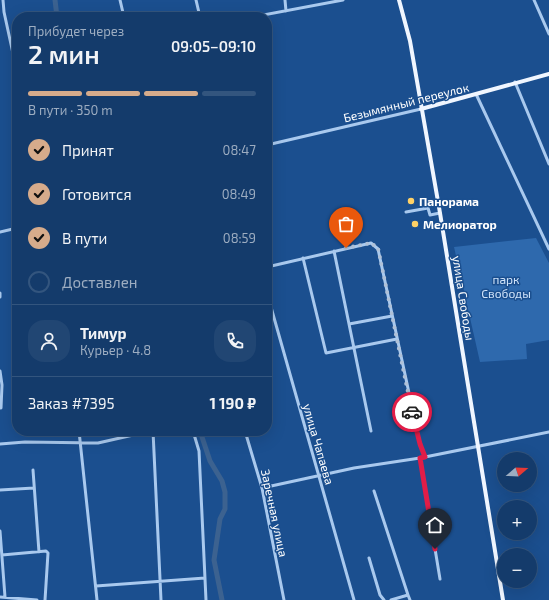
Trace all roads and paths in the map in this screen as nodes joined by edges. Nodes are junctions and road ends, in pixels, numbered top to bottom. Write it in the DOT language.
graph roads {
  1 [pos="4,0"];
  2 [pos="120,0"];
  3 [pos="196,0"];
  4 [pos="285,0"];
  5 [pos="343,0"];
  6 [pos="399,0"];
  7 [pos="534,0"];
  8 [pos="286,11"];
  9 [pos="2,12"];
  10 [pos="123,12"];
  11 [pos="199,12"];
  12 [pos="272,14"];
  13 [pos="549,34"];
  14 [pos="12,52"];
  15 [pos="549,74"];
  16 [pos="514,82"];
  17 [pos="476,94"];
  18 [pos="421,109"];
  19 [pos="272,144"];
  20 [pos="549,164"];
  21 [pos="406,212"];
  22 [pos="440,213"];
  23 [pos="12,229"];
  24 [pos="0,232"];
  25 [pos="549,250"];
  26 [pos="334,251"];
  27 [pos="303,258"];
  28 [pos="272,266"];
  29 [pos="0,293"];
  30 [pos="0,297"];
  31 [pos="272,311"];
  32 [pos="392,316"];
  33 [pos="349,324"];
  34 [pos="397,339"];
  35 [pos="353,347"];
  36 [pos="0,371"];
  37 [pos="1,408"];
  38 [pos="371,431"];
  39 [pos="549,432"];
  40 [pos="80,436"];
  41 [pos="130,436"];
  42 [pos="152,436"];
  43 [pos="194,436"];
  44 [pos="246,436"];
  45 [pos="0,444"];
  46 [pos="81,444"];
  47 [pos="478,446"];
  48 [pos="425,457"];
  49 [pos="420,458"];
  50 [pos="33,470"];
  51 [pos="319,476"];
  52 [pos="34,488"];
  53 [pos="262,488"];
  54 [pos="0,490"];
  55 [pos="374,491"];
  56 [pos="0,531"];
  57 [pos="39,552"];
  58 [pos="2,555"];
  59 [pos="368,558"];
  60 [pos="205,578"];
  61 [pos="440,579"];
  62 [pos="160,581"];
  63 [pos="96,586"];
  64 [pos="408,595"];
  65 [pos="0,597"];
  66 [pos="5,598"];
  67 [pos="37,600"];
  68 [pos="45,600"];
  69 [pos="97,600"];
  70 [pos="161,600"];
  71 [pos="206,600"];
  72 [pos="284,600"];
  73 [pos="354,600"];
  74 [pos="384,600"];
  75 [pos="391,600"];
  76 [pos="410,600"];
  77 [pos="502,600"];
  1 -- 9 [label="street"];
  2 -- 10 [label="street"];
  3 -- 11 [label="street"];
  4 -- 8 [label="street"];
  5 -- 8 [label="street"];
  6 -- 18 [label="main road, улица Свободы"];
  7 -- 13 [label="street"];
  8 -- 12 [label="street"];
  9 -- 14 [label="street"];
  15 -- 16 [label="main road, Безымянный переулок"];
  16 -- 17 [label="main road, Безымянный переулок"];
  16 -- 20 [label="street"];
  17 -- 18 [label="main road, Безымянный переулок"];
  17 -- 25 [label="street"];
  18 -- 19 [label="street, Безымянный переулок"];
  18 -- 22 [label="main road, улица Свободы"];
  21 -- 22 [label="street"];
  22 -- 47 [label="main road, улица Свободы"];
  23 -- 24 [label="street"];
  26 -- 27 [label="street"];
  26 -- 32 [label="street"];
  26 -- 33 [label="street"];
  27 -- 28 [label="street"];
  27 -- 35 [label="street"];
  29 -- 30 [label="street"];
  31 -- 51 [label="street, улица Чапаева"];
  32 -- 33 [label="street"];
  32 -- 34 [label="street"];
  33 -- 35 [label="street"];
  34 -- 35 [label="street"];
  34 -- 48 [label="street"];
  35 -- 38 [label="street"];
  36 -- 37 [label="street"];
  39 -- 47 [label="street"];
  40 -- 46 [label="street"];
  41 -- 46 [label="street"];
  42 -- 62 [label="street"];
  43 -- 60 [label="street"];
  44 -- 53 [label="street, Заречная улица"];
  45 -- 46 [label="street"];
  46 -- 63 [label="street"];
  47 -- 48 [label="street"];
  47 -- 77 [label="main road, улица Свободы"];
  48 -- 49 [label="street"];
  49 -- 51 [label="street"];
  49 -- 61 [label="street"];
  50 -- 52 [label="street"];
  51 -- 53 [label="street"];
  51 -- 73 [label="street, улица Чапаева"];
  52 -- 54 [label="street"];
  52 -- 57 [label="street"];
  53 -- 72 [label="street, Заречная улица"];
  55 -- 64 [label="street"];
  56 -- 58 [label="street"];
  57 -- 58 [label="street"];
  57 -- 68 [label="street"];
  58 -- 66 [label="street"];
  59 -- 74 [label="street"];
  60 -- 62 [label="street"];
  60 -- 71 [label="street"];
  62 -- 63 [label="street"];
  62 -- 70 [label="street"];
  63 -- 69 [label="street"];
  64 -- 75 [label="street"];
  64 -- 76 [label="street"];
  65 -- 66 [label="street"];
  66 -- 67 [label="street"];
}
